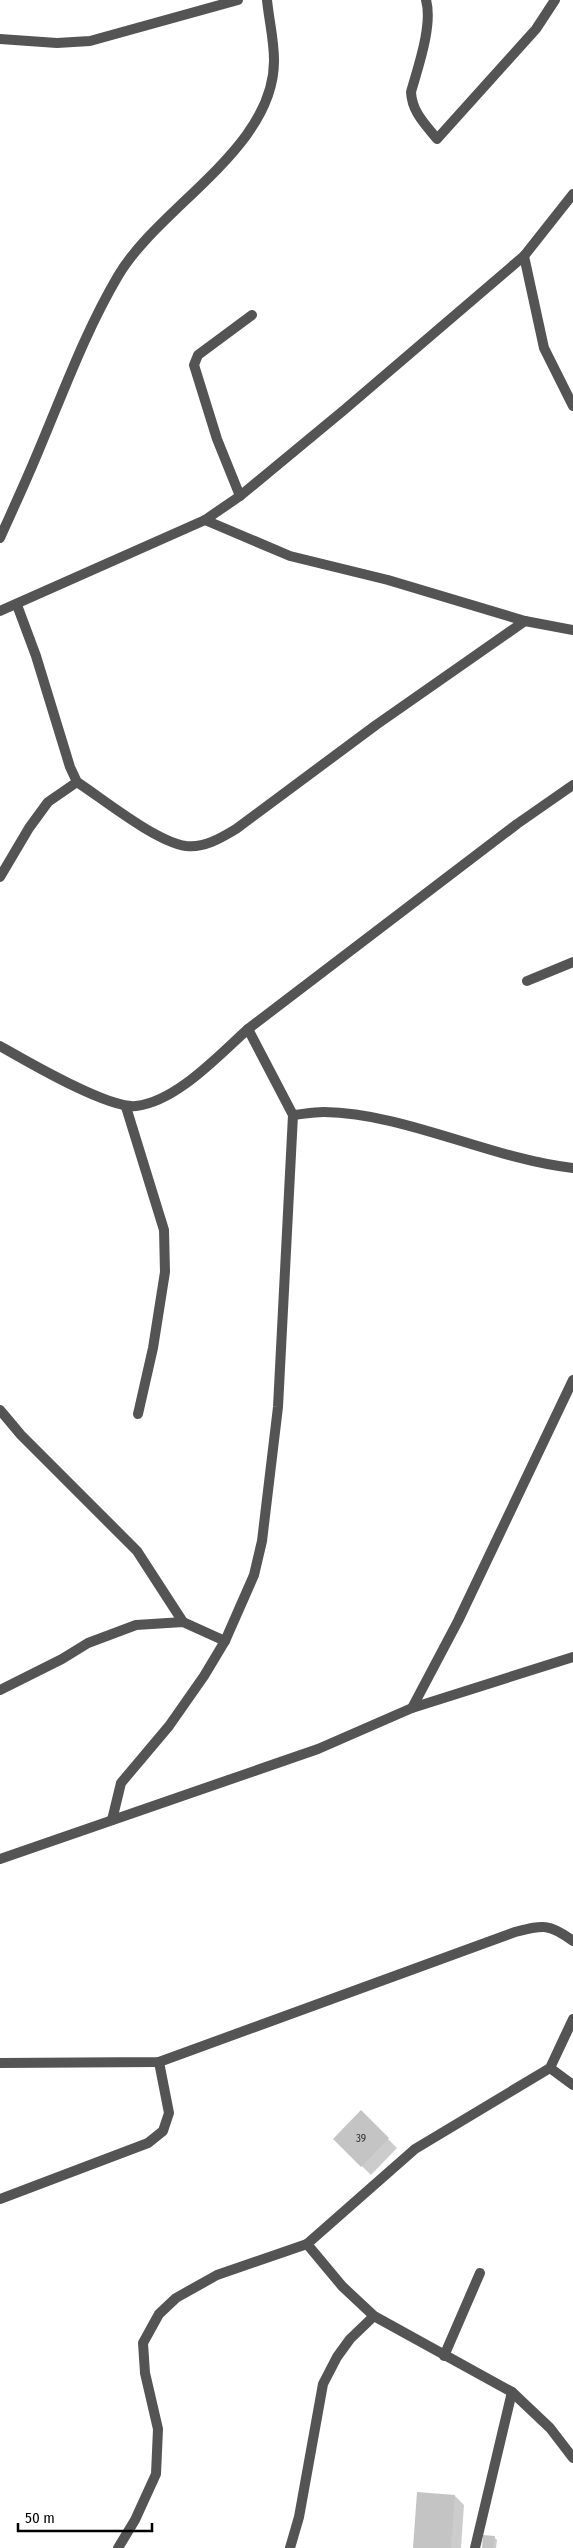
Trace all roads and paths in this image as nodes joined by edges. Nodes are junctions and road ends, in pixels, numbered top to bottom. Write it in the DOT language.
graph roads {
  1 [pos="238,0"];
  2 [pos="267,0"];
  3 [pos="426,0"];
  4 [pos="555,0"];
  5 [pos="1,42"];
  6 [pos="573,194"];
  7 [pos="524,256"];
  8 [pos="252,315"];
  9 [pos="573,406"];
  10 [pos="240,496"];
  11 [pos="205,520"];
  12 [pos="0,538"];
  13 [pos="17,604"];
  14 [pos="0,611"];
  15 [pos="525,620"];
  16 [pos="573,630"];
  17 [pos="77,782"];
  18 [pos="573,785"];
  19 [pos="0,877"];
  20 [pos="573,962"];
  21 [pos="526,981"];
  22 [pos="248,1028"];
  23 [pos="0,1046"];
  24 [pos="126,1106"];
  25 [pos="293,1116"];
  26 [pos="573,1168"];
  27 [pos="573,1380"];
  28 [pos="0,1410"];
  29 [pos="138,1414"];
  30 [pos="184,1622"];
  31 [pos="225,1641"];
  32 [pos="573,1656"];
  33 [pos="0,1690"];
  34 [pos="412,1708"];
  35 [pos="112,1820"];
  36 [pos="0,1859"];
  37 [pos="573,1941"];
  38 [pos="573,2019"];
  39 [pos="158,2062"];
  40 [pos="0,2063"];
  41 [pos="550,2068"];
  42 [pos="573,2085"];
  43 [pos="0,2199"];
  44 [pos="307,2244"];
  45 [pos="480,2273"];
  46 [pos="374,2316"];
  47 [pos="444,2356"];
  48 [pos="512,2392"];
  49 [pos="573,2458"];
  50 [pos="118,2548"];
  51 [pos="290,2548"];
  52 [pos="475,2548"];
  1 -- 5 [label="lane"];
  2 -- 12 [label="lane"];
  3 -- 4 [label="lane"];
  6 -- 7 [label="lane"];
  7 -- 9 [label="lane"];
  7 -- 10 [label="lane"];
  8 -- 10 [label="lane"];
  10 -- 11 [label="lane"];
  11 -- 13 [label="lane"];
  11 -- 15 [label="lane"];
  13 -- 14 [label="lane"];
  13 -- 17 [label="lane"];
  15 -- 16 [label="lane"];
  15 -- 17 [label="lane"];
  17 -- 19 [label="lane"];
  18 -- 22 [label="lane"];
  20 -- 21 [label="lane"];
  22 -- 24 [label="lane"];
  22 -- 25 [label="lane"];
  23 -- 24 [label="lane"];
  24 -- 29 [label="lane"];
  25 -- 26 [label="lane"];
  25 -- 31 [label="lane"];
  27 -- 34 [label="lane"];
  28 -- 30 [label="lane"];
  30 -- 31 [label="lane"];
  30 -- 33 [label="lane"];
  31 -- 35 [label="lane"];
  32 -- 34 [label="lane"];
  34 -- 35 [label="lane"];
  35 -- 36 [label="lane"];
  37 -- 39 [label="lane"];
  38 -- 41 [label="lane"];
  39 -- 40 [label="lane"];
  39 -- 43 [label="lane"];
  41 -- 42 [label="lane"];
  41 -- 44 [label="lane"];
  44 -- 46 [label="lane"];
  44 -- 50 [label="lane"];
  45 -- 47 [label="lane"];
  46 -- 47 [label="lane"];
  46 -- 51 [label="lane"];
  47 -- 48 [label="lane"];
  48 -- 49 [label="lane"];
  48 -- 52 [label="lane"];
}
